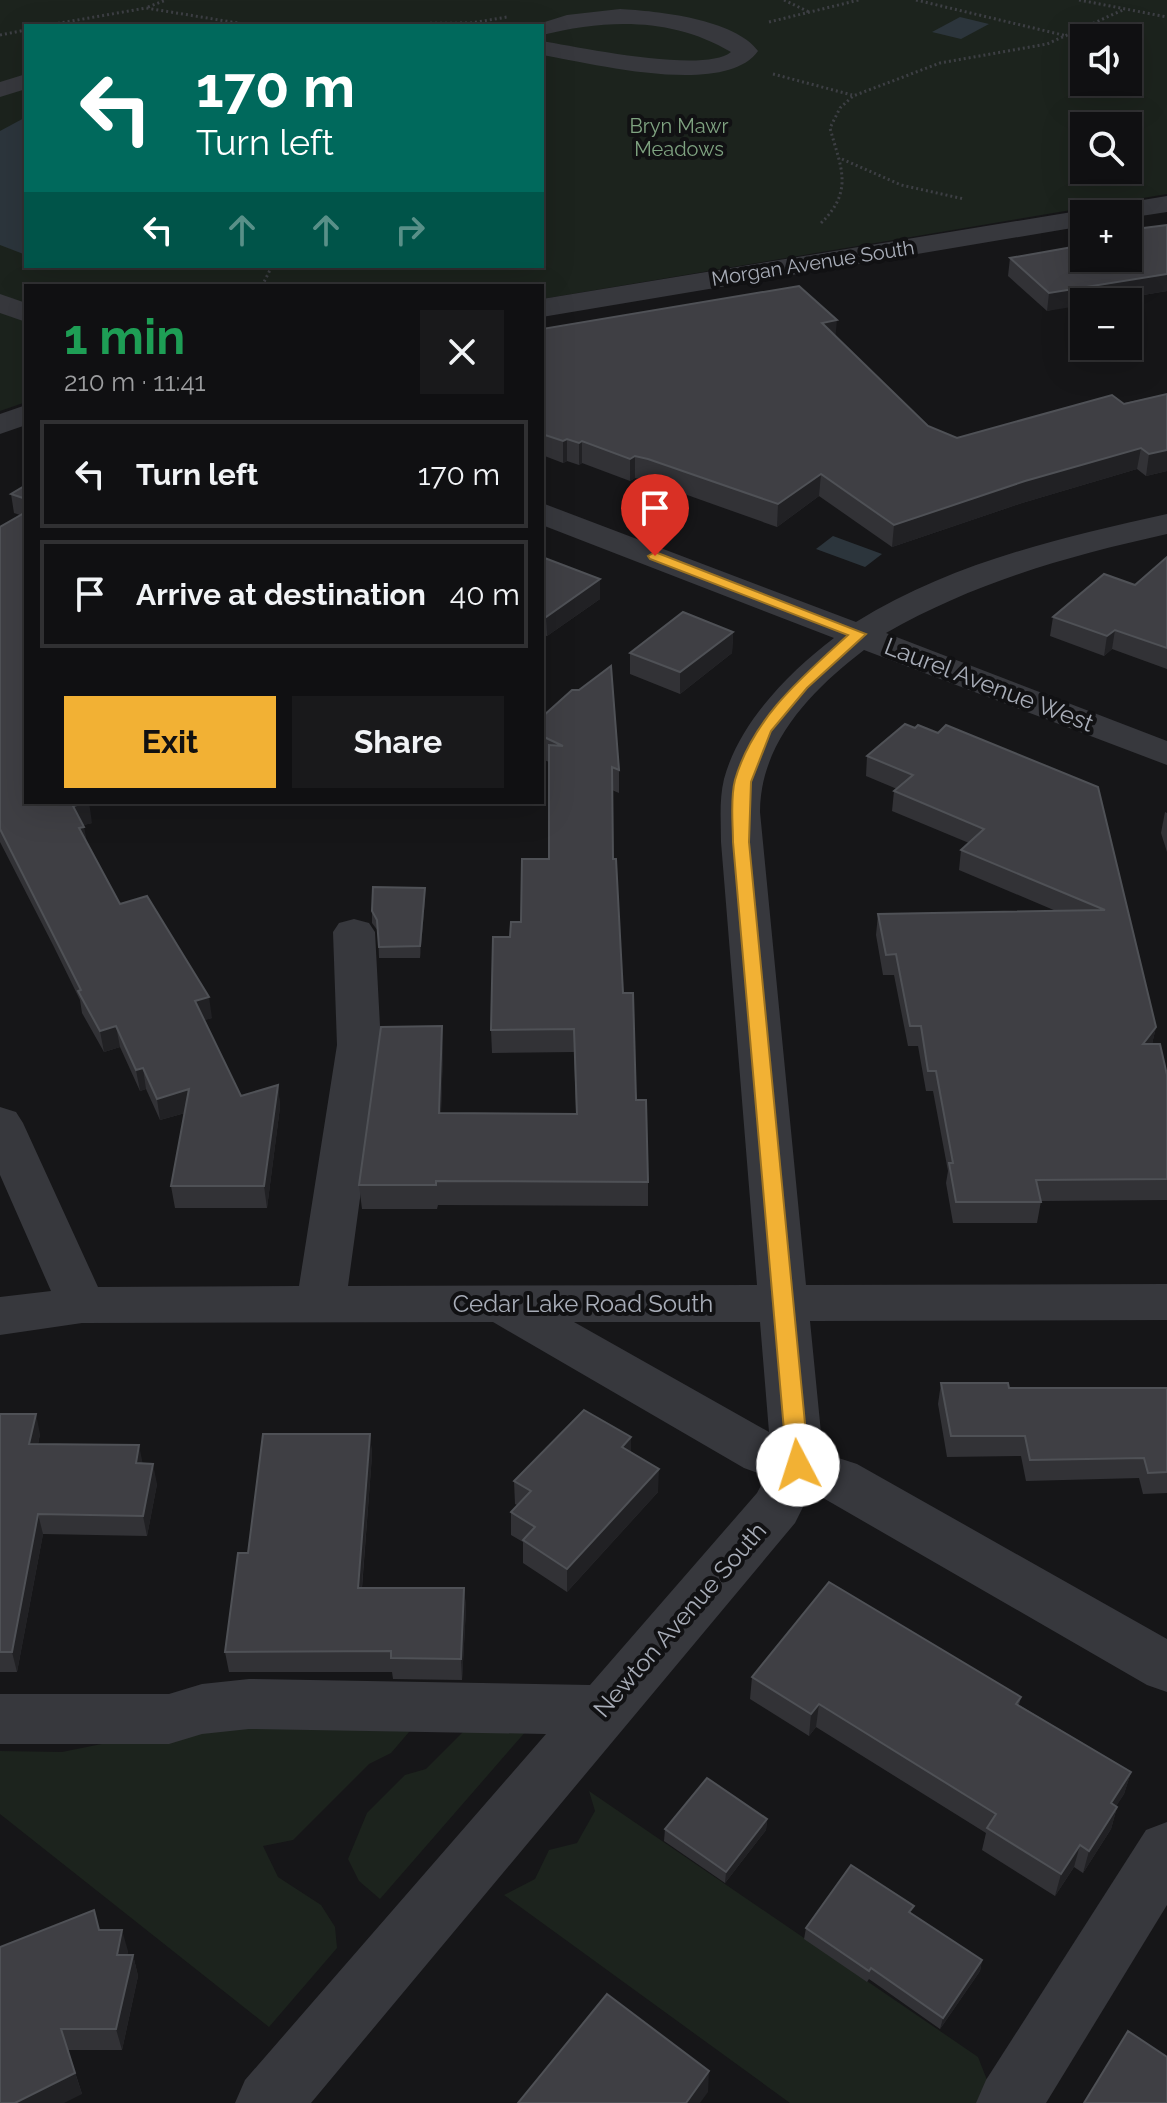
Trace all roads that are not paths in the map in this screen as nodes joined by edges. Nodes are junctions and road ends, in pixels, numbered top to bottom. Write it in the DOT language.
graph roads {
  1 [pos="544,27"];
  2 [pos="544,48"];
  3 [pos="24,82"];
  4 [pos="0,90"];
  5 [pos="1167,204"];
  6 [pos="1142,208"];
  7 [pos="1070,220"];
  8 [pos="0,303"];
  9 [pos="544,308"];
  10 [pos="24,312"];
  11 [pos="24,415"];
  12 [pos="0,425"];
  13 [pos="544,514"];
  14 [pos="1167,524"];
  15 [pos="858,634"];
  16 [pos="1167,754"];
  17 [pos="354,932"];
  18 [pos="0,1123"];
  19 [pos="321,1302"];
  20 [pos="1167,1302"];
  21 [pos="785,1303"];
  22 [pos="82,1305"];
  23 [pos="503,1305"];
  24 [pos="0,1316"];
  25 [pos="798,1465"];
  26 [pos="1167,1668"];
  27 [pos="603,1710"];
  28 [pos="0,1719"];
  29 [pos="1167,1850"];
  30 [pos="268,2103"];
  31 [pos="1009,2103"];
  1 -- 2 [label="street"];
  3 -- 4 [label="street"];
  5 -- 6 [label="street"];
  7 -- 9 [label="street, Morgan Avenue South"];
  8 -- 10 [label="street"];
  11 -- 12 [label="street"];
  13 -- 15 [label="street, Laurel Avenue West"];
  14 -- 15 [label="street"];
  15 -- 16 [label="street, Laurel Avenue West"];
  15 -- 21 [label="street"];
  17 -- 19 [label="street"];
  18 -- 22 [label="street"];
  19 -- 22 [label="street, Cedar Lake Road South"];
  19 -- 23 [label="street, Cedar Lake Road South"];
  20 -- 21 [label="street, Cedar Lake Road South"];
  21 -- 23 [label="street, Cedar Lake Road South"];
  21 -- 25 [label="street"];
  22 -- 24 [label="street, Cedar Lake Road South"];
  23 -- 25 [label="street"];
  25 -- 26 [label="street"];
  25 -- 27 [label="street, Newton Avenue South"];
  27 -- 28 [label="street"];
  27 -- 30 [label="street, Newton Avenue South"];
  29 -- 31 [label="street"];
}
